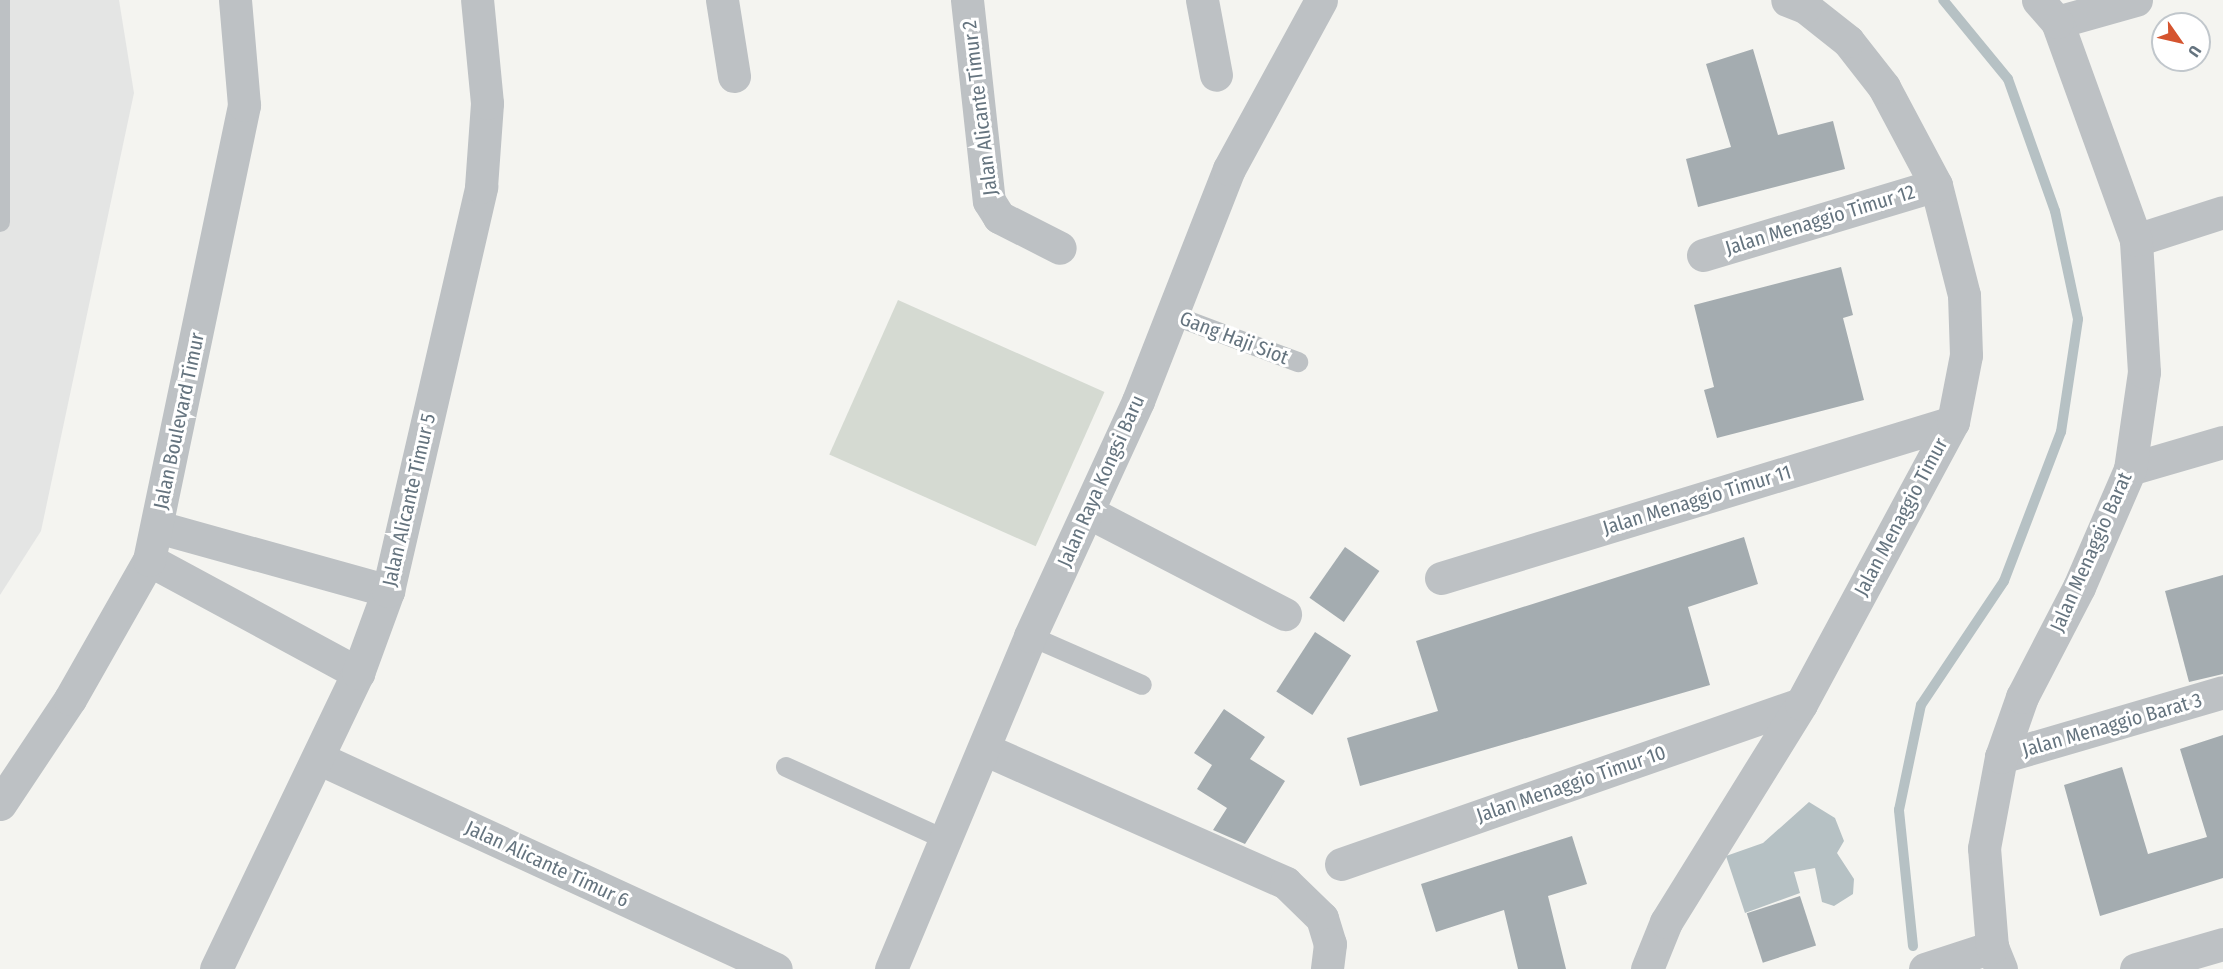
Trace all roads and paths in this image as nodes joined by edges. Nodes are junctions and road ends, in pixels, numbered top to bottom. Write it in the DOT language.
graph roads {
  1 [pos="235,0"];
  2 [pos="477,0"];
  3 [pos="722,0"];
  4 [pos="967,0"];
  5 [pos="1202,0"];
  6 [pos="1322,0"];
  7 [pos="1786,0"];
  8 [pos="2136,0"];
  9 [pos="0,1"];
  10 [pos="2047,11"];
  11 [pos="1215,72"];
  12 [pos="734,76"];
  13 [pos="1936,185"];
  14 [pos="2223,212"];
  15 [pos="0,222"];
  16 [pos="2136,240"];
  17 [pos="1060,248"];
  18 [pos="1703,255"];
  19 [pos="1170,314"];
  20 [pos="1298,362"];
  21 [pos="1953,422"];
  22 [pos="2223,442"];
  23 [pos="2130,469"];
  24 [pos="1088,512"];
  25 [pos="158,527"];
  26 [pos="149,560"];
  27 [pos="1441,578"];
  28 [pos="388,591"];
  29 [pos="1285,614"];
  30 [pos="1030,636"];
  31 [pos="358,673"];
  32 [pos="1142,685"];
  33 [pos="2223,692"];
  34 [pos="1801,704"];
  35 [pos="984,749"];
  36 [pos="318,758"];
  37 [pos="2001,758"];
  38 [pos="786,767"];
  39 [pos="0,804"];
  40 [pos="946,840"];
  41 [pos="1341,864"];
  42 [pos="2223,944"];
  43 [pos="1996,958"];
  44 [pos="216,969"];
  45 [pos="776,969"];
  46 [pos="891,969"];
  47 [pos="1327,969"];
  48 [pos="1647,969"];
  49 [pos="1925,969"];
  50 [pos="2136,969"];
  1 -- 25 [label="street, Jalan Boulevard Timur"];
  2 -- 28 [label="street, Jalan Alicante Timur 5"];
  3 -- 12 [label="street"];
  4 -- 17 [label="street, Jalan Alicante Timur 2"];
  5 -- 11 [label="street"];
  6 -- 19 [label="street, Jalan Raya Kongsi Baru"];
  7 -- 13 [label="street, Jalan Menaggio Timur"];
  8 -- 10 [label="street"];
  9 -- 15 [label="lane"];
  10 -- 16 [label="street, Jalan Menaggio Barat"];
  13 -- 18 [label="street, Jalan Menaggio Timur 12"];
  13 -- 21 [label="street, Jalan Menaggio Timur"];
  14 -- 16 [label="street"];
  16 -- 23 [label="street, Jalan Menaggio Barat"];
  19 -- 20 [label="lane, Gang Haji Siot"];
  19 -- 24 [label="street, Jalan Raya Kongsi Baru"];
  21 -- 27 [label="street, Jalan Menaggio Timur 11"];
  21 -- 34 [label="street, Jalan Menaggio Timur"];
  22 -- 23 [label="street"];
  23 -- 37 [label="street, Jalan Menaggio Barat"];
  24 -- 29 [label="street"];
  24 -- 30 [label="street, Jalan Raya Kongsi Baru"];
  25 -- 26 [label="street, Jalan Boulevard Timur"];
  25 -- 28 [label="street"];
  26 -- 31 [label="street"];
  26 -- 39 [label="street, Jalan Boulevard Timur"];
  28 -- 31 [label="street, Jalan Alicante Timur 5"];
  30 -- 32 [label="lane"];
  30 -- 35 [label="street, Jalan Raya Kongsi Baru"];
  31 -- 36 [label="street, Jalan Alicante Timur 5"];
  33 -- 37 [label="street, Jalan Menaggio Barat 3"];
  34 -- 41 [label="street, Jalan Menaggio Timur 10"];
  34 -- 48 [label="street, Jalan Menaggio Timur"];
  35 -- 40 [label="street, Jalan Raya Kongsi Baru"];
  35 -- 47 [label="street"];
  36 -- 44 [label="street, Jalan Alicante Timur 5"];
  36 -- 45 [label="street, Jalan Alicante Timur 6"];
  37 -- 43 [label="street, Jalan Menaggio Barat"];
  38 -- 40 [label="lane"];
  40 -- 46 [label="street, Jalan Raya Kongsi Baru"];
  42 -- 50 [label="street"];
  43 -- 49 [label="street"];
}
